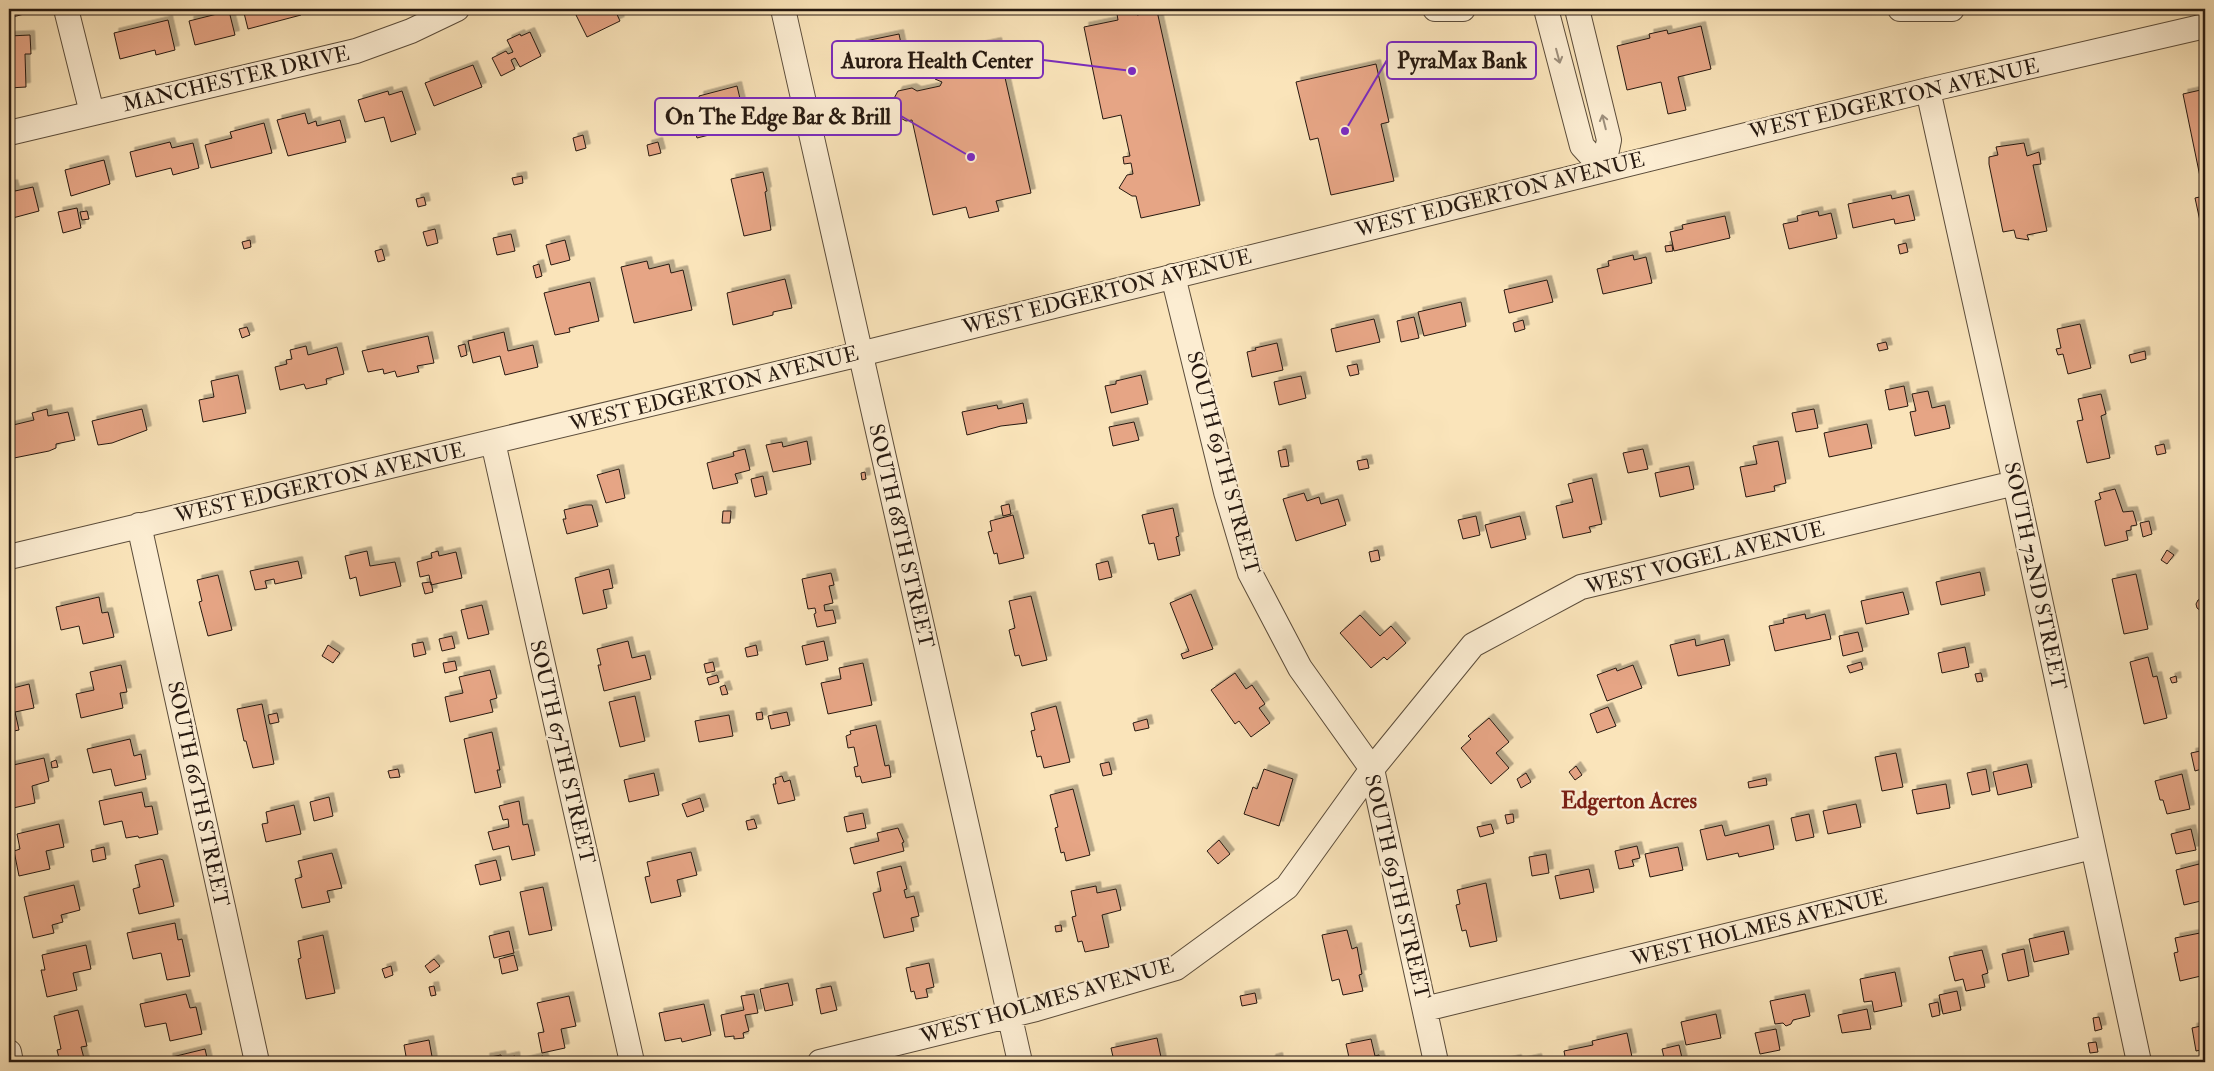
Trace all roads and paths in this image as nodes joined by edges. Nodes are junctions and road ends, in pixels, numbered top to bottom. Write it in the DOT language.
graph roads {
  1 [pos="66,9"];
  2 [pos="457,9"];
  3 [pos="782,9"];
  4 [pos="1435,9"];
  5 [pos="1463,9"];
  6 [pos="1546,9"];
  7 [pos="1576,9"];
  8 [pos="1900,9"];
  9 [pos="1952,9"];
  10 [pos="2205,26"];
  11 [pos="1928,90"];
  12 [pos="92,113"];
  13 [pos="9,133"];
  14 [pos="1603,169"];
  15 [pos="1173,276"];
  16 [pos="860,354"];
  17 [pos="493,442"];
  18 [pos="2015,482"];
  19 [pos="139,525"];
  20 [pos="9,557"];
  21 [pos="1372,769"];
  22 [pos="2092,847"];
  23 [pos="1425,1009"];
  24 [pos="1010,1015"];
  25 [pos="9,1052"];
  26 [pos="11,1062"];
  27 [pos="257,1062"];
  28 [pos="632,1062"];
  29 [pos="820,1062"];
  30 [pos="1020,1062"];
  31 [pos="1436,1062"];
  32 [pos="2139,1062"];
  1 -- 12 [label="street"];
  2 -- 12 [label="street, MANCHESTER DRIVE"];
  3 -- 16 [label="street, SOUTH 68TH STREET"];
  4 -- 5 [label="street"];
  6 -- 14 [label="street, one-way"];
  14 -- 7 [label="street, one-way"];
  8 -- 9 [label="street"];
  10 -- 11 [label="street, WEST EDGERTON AVENUE"];
  11 -- 14 [label="street, WEST EDGERTON AVENUE"];
  11 -- 18 [label="street, SOUTH 72ND STREET"];
  12 -- 13 [label="street, MANCHESTER DRIVE"];
  14 -- 15 [label="street, WEST EDGERTON AVENUE"];
  15 -- 16 [label="street, WEST EDGERTON AVENUE"];
  15 -- 21 [label="street, SOUTH 69TH STREET"];
  16 -- 17 [label="street, WEST EDGERTON AVENUE"];
  16 -- 24 [label="street, SOUTH 68TH STREET"];
  17 -- 19 [label="street, WEST EDGERTON AVENUE"];
  17 -- 28 [label="street, SOUTH 67TH STREET"];
  18 -- 21 [label="street, WEST VOGEL AVENUE"];
  18 -- 22 [label="street, SOUTH 72ND STREET"];
  19 -- 20 [label="street, WEST EDGERTON AVENUE"];
  19 -- 27 [label="street, SOUTH 66TH STREET"];
  21 -- 23 [label="street, SOUTH 69TH STREET"];
  21 -- 24 [label="street, WEST HOLMES AVENUE"];
  22 -- 23 [label="street, WEST HOLMES AVENUE"];
  22 -- 32 [label="street, SOUTH 72ND STREET"];
  23 -- 31 [label="street, SOUTH 69TH STREET"];
  24 -- 29 [label="street, WEST HOLMES AVENUE"];
  24 -- 30 [label="street, SOUTH 68TH STREET"];
  25 -- 26 [label="street"];
}
